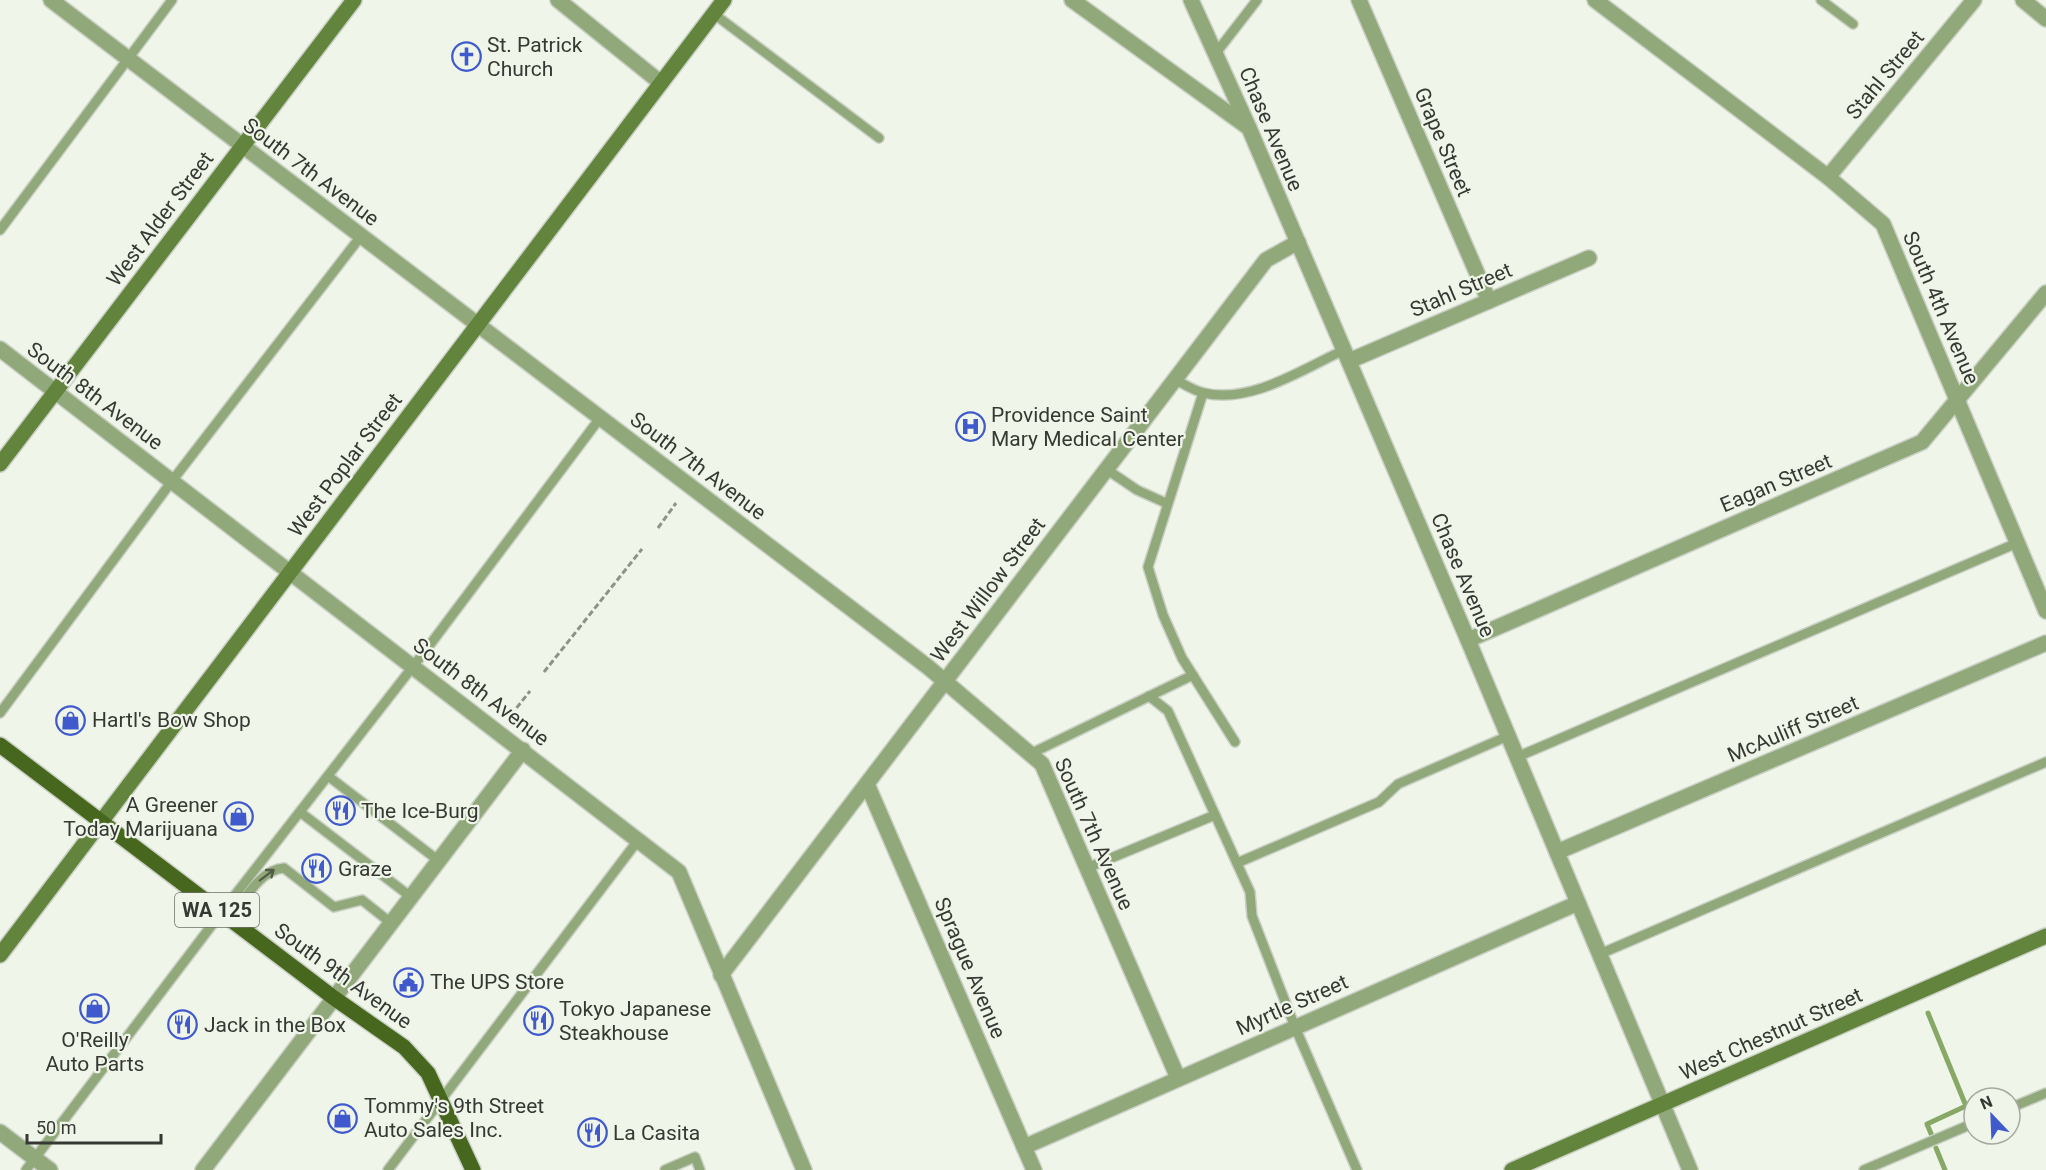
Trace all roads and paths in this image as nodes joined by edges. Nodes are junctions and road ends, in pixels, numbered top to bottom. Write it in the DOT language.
graph roads {
  1 [pos="51,0"];
  2 [pos="172,0"];
  3 [pos="354,0"];
  4 [pos="558,0"];
  5 [pos="724,0"];
  6 [pos="1191,0"];
  7 [pos="1257,0"];
  8 [pos="1359,0"];
  9 [pos="1595,0"];
  10 [pos="1821,0"];
  11 [pos="1974,0"];
  12 [pos="2023,0"];
  13 [pos="1078,2"];
  14 [pos="714,14"];
  15 [pos="2046,19"];
  16 [pos="1853,24"];
  17 [pos="1216,53"];
  18 [pos="128,59"];
  19 [pos="661,82"];
  20 [pos="1248,128"];
  21 [pos="879,138"];
  22 [pos="243,146"];
  23 [pos="1828,177"];
  24 [pos="0,230"];
  25 [pos="361,236"];
  26 [pos="1298,242"];
  27 [pos="1589,258"];
  28 [pos="2046,294"];
  29 [pos="1489,301"];
  30 [pos="478,325"];
  31 [pos="0,350"];
  32 [pos="1346,356"];
  33 [pos="1174,379"];
  34 [pos="55,392"];
  35 [pos="1203,393"];
  36 [pos="1957,400"];
  37 [pos="600,418"];
  38 [pos="0,464"];
  39 [pos="1106,469"];
  40 [pos="172,481"];
  41 [pos="676,503"];
  42 [pos="1166,503"];
  43 [pos="658,528"];
  44 [pos="2017,543"];
  45 [pos="642,549"];
  46 [pos="290,572"];
  47 [pos="2046,611"];
  48 [pos="1468,639"];
  49 [pos="2046,643"];
  50 [pos="414,666"];
  51 [pos="544,672"];
  52 [pos="1193,675"];
  53 [pos="945,681"];
  54 [pos="530,691"];
  55 [pos="1149,696"];
  56 [pos="0,713"];
  57 [pos="512,716"];
  58 [pos="1509,736"];
  59 [pos="1235,741"];
  60 [pos="0,745"];
  61 [pos="523,750"];
  62 [pos="1030,754"];
  63 [pos="1517,757"];
  64 [pos="2046,762"];
  65 [pos="328,776"];
  66 [pos="867,784"];
  67 [pos="300,812"];
  68 [pos="1215,814"];
  69 [pos="101,822"];
  70 [pos="639,839"];
  71 [pos="1557,852"];
  72 [pos="439,861"];
  73 [pos="1237,863"];
  74 [pos="1087,868"];
  75 [pos="411,897"];
  76 [pos="1578,903"];
  77 [pos="225,916"];
  78 [pos="391,923"];
  79 [pos="2046,936"];
  80 [pos="1600,954"];
  81 [pos="0,955"];
  82 [pos="721,975"];
  83 [pos="334,998"];
  84 [pos="1294,1027"];
  85 [pos="1178,1078"];
  86 [pos="2046,1093"];
  87 [pos="442,1099"];
  88 [pos="2022,1103"];
  89 [pos="1662,1104"];
  90 [pos="1962,1129"];
  91 [pos="0,1132"];
  92 [pos="1024,1147"];
  93 [pos="30,1164"];
  94 [pos="50,1170"];
  95 [pos="203,1170"];
  96 [pos="388,1170"];
  97 [pos="473,1170"];
  98 [pos="665,1170"];
  99 [pos="700,1170"];
  100 [pos="804,1170"];
  101 [pos="1034,1170"];
  102 [pos="1357,1170"];
  103 [pos="1512,1170"];
  104 [pos="1690,1170"];
  105 [pos="1864,1170"];
  1 -- 18 [label="street, South 7th Avenue"];
  2 -- 18 [label="lane"];
  3 -- 22 [label="main road, West Alder Street"];
  4 -- 19 [label="street"];
  5 -- 14 [label="main road, West Poplar Street"];
  6 -- 17 [label="street, Chase Avenue"];
  7 -- 17 [label="lane"];
  8 -- 29 [label="street, Grape Street"];
  9 -- 23 [label="street, South 4th Avenue"];
  10 -- 16 [label="lane"];
  11 -- 23 [label="street, Stahl Street"];
  12 -- 15 [label="street"];
  13 -- 20 [label="street"];
  14 -- 19 [label="main road, West Poplar Street"];
  14 -- 21 [label="lane"];
  17 -- 20 [label="street, Chase Avenue"];
  18 -- 22 [label="street, South 7th Avenue"];
  18 -- 24 [label="lane"];
  19 -- 30 [label="main road, West Poplar Street"];
  20 -- 26 [label="street, Chase Avenue"];
  22 -- 25 [label="street, South 7th Avenue"];
  22 -- 34 [label="main road, West Alder Street"];
  23 -- 36 [label="street, South 4th Avenue"];
  25 -- 30 [label="street, South 7th Avenue"];
  25 -- 40 [label="lane"];
  26 -- 32 [label="street, Chase Avenue"];
  26 -- 33 [label="street, West Willow Street"];
  27 -- 29 [label="street, Stahl Street"];
  28 -- 36 [label="street, Eagan Street"];
  29 -- 32 [label="street, Stahl Street"];
  30 -- 37 [label="street, South 7th Avenue"];
  30 -- 46 [label="main road, West Poplar Street"];
  31 -- 34 [label="street, South 8th Avenue"];
  32 -- 35 [label="lane"];
  32 -- 48 [label="street, Chase Avenue"];
  33 -- 35 [label="lane"];
  33 -- 39 [label="street, West Willow Street"];
  34 -- 38 [label="main road, West Alder Street"];
  34 -- 40 [label="street, South 8th Avenue"];
  35 -- 42 [label="lane"];
  36 -- 44 [label="street, South 4th Avenue"];
  36 -- 48 [label="street, Eagan Street"];
  37 -- 50 [label="lane"];
  37 -- 53 [label="street, South 7th Avenue"];
  39 -- 42 [label="lane"];
  39 -- 53 [label="street, West Willow Street"];
  40 -- 46 [label="street, South 8th Avenue"];
  40 -- 56 [label="lane"];
  41 -- 43 [label="path"];
  42 -- 52 [label="lane"];
  44 -- 47 [label="street, South 4th Avenue"];
  44 -- 63 [label="lane"];
  45 -- 51 [label="path"];
  46 -- 50 [label="street, South 8th Avenue"];
  46 -- 69 [label="main road, West Poplar Street"];
  48 -- 58 [label="street, Chase Avenue"];
  49 -- 71 [label="street, McAuliff Street"];
  50 -- 61 [label="street, South 8th Avenue"];
  50 -- 65 [label="lane"];
  52 -- 55 [label="lane"];
  52 -- 59 [label="lane"];
  53 -- 62 [label="street, South 7th Avenue"];
  53 -- 66 [label="street, West Willow Street"];
  54 -- 57 [label="path"];
  55 -- 62 [label="lane"];
  55 -- 68 [label="lane"];
  58 -- 63 [label="street, Chase Avenue"];
  58 -- 73 [label="lane"];
  60 -- 69 [label="main road, South 9th Avenue / WA 125"];
  61 -- 70 [label="street, South 8th Avenue"];
  61 -- 72 [label="street"];
  62 -- 74 [label="street, South 7th Avenue"];
  63 -- 71 [label="street, Chase Avenue"];
  64 -- 80 [label="lane"];
  65 -- 67 [label="lane"];
  65 -- 72 [label="lane"];
  66 -- 82 [label="street, West Willow Street"];
  66 -- 92 [label="street, Sprague Avenue"];
  67 -- 75 [label="lane"];
  67 -- 77 [label="lane"];
  68 -- 73 [label="lane"];
  68 -- 74 [label="lane"];
  69 -- 77 [label="main road, South 9th Avenue / WA 125"];
  69 -- 81 [label="main road, West Poplar Street"];
  70 -- 82 [label="street, South 8th Avenue"];
  70 -- 87 [label="lane"];
  71 -- 76 [label="street, Chase Avenue"];
  72 -- 75 [label="street"];
  73 -- 84 [label="lane"];
  74 -- 85 [label="street, South 7th Avenue"];
  75 -- 78 [label="street"];
  76 -- 80 [label="street, Chase Avenue"];
  76 -- 84 [label="street, Myrtle Street"];
  77 -- 78 [label="lane, one-way"];
  77 -- 83 [label="main road, South 9th Avenue / WA 125"];
  77 -- 93 [label="lane"];
  78 -- 83 [label="street"];
  79 -- 89 [label="main road, West Chestnut Street"];
  80 -- 89 [label="street, Chase Avenue"];
  82 -- 100 [label="street, South 8th Avenue"];
  83 -- 87 [label="main road, South 9th Avenue / WA 125"];
  83 -- 95 [label="street"];
  84 -- 85 [label="street, Myrtle Street"];
  84 -- 102 [label="lane"];
  85 -- 92 [label="street, Myrtle Street"];
  86 -- 88 [label="lane"];
  87 -- 96 [label="lane"];
  87 -- 97 [label="main road, South 9th Avenue / WA 125"];
  89 -- 103 [label="main road, West Chestnut Street"];
  89 -- 104 [label="street, Chase Avenue"];
  90 -- 105 [label="lane"];
  91 -- 93 [label="street"];
  92 -- 101 [label="street, Sprague Avenue"];
  93 -- 94 [label="street"];
  98 -- 99 [label="lane"];
}
